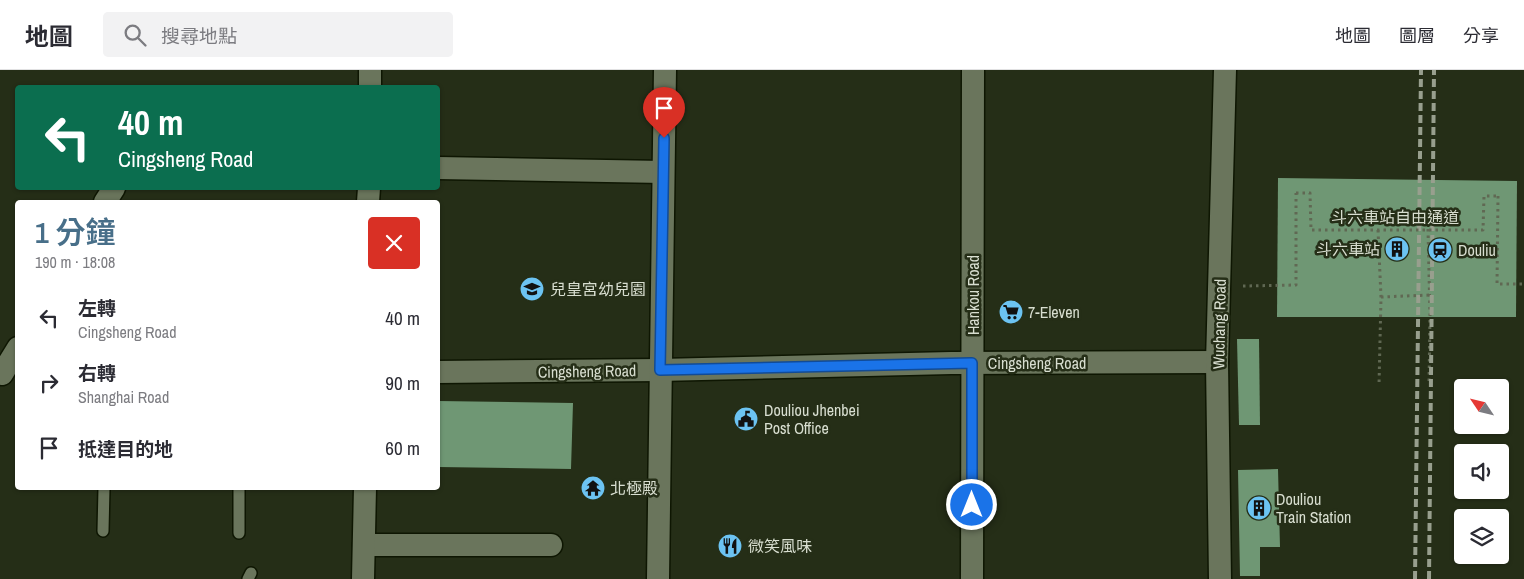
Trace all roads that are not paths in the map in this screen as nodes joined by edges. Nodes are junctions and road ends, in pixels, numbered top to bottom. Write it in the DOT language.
graph roads {
  1 [pos="370,70"];
  2 [pos="665,70"];
  3 [pos="973,70"];
  4 [pos="1225,70"];
  5 [pos="370,85"];
  6 [pos="440,168"];
  7 [pos="663,172"];
  8 [pos="15,354"];
  9 [pos="1217,362"];
  10 [pos="972,363"];
  11 [pos="660,370"];
  12 [pos="440,372"];
  13 [pos="6,374"];
  14 [pos="104,490"];
  15 [pos="239,490"];
  16 [pos="365,490"];
  17 [pos="103,530"];
  18 [pos="239,533"];
  19 [pos="364,544"];
  20 [pos="551,545"];
  21 [pos="363,579"];
  22 [pos="658,579"];
  23 [pos="972,579"];
  24 [pos="1220,579"];
  1 -- 5 [label="street"];
  2 -- 7 [label="street"];
  3 -- 10 [label="street, Hankou Road"];
  4 -- 9 [label="street, Wuchang Road"];
  6 -- 7 [label="street"];
  7 -- 11 [label="street"];
  8 -- 13 [label="street"];
  9 -- 10 [label="street, Cingsheng Road"];
  9 -- 24 [label="street, Wuchang Road"];
  10 -- 11 [label="street, Cingsheng Road"];
  10 -- 23 [label="street, Hankou Road"];
  11 -- 12 [label="street, Cingsheng Road"];
  11 -- 22 [label="street"];
  14 -- 17 [label="lane"];
  15 -- 18 [label="lane"];
  16 -- 19 [label="street"];
  19 -- 20 [label="street"];
  19 -- 21 [label="street"];
}
